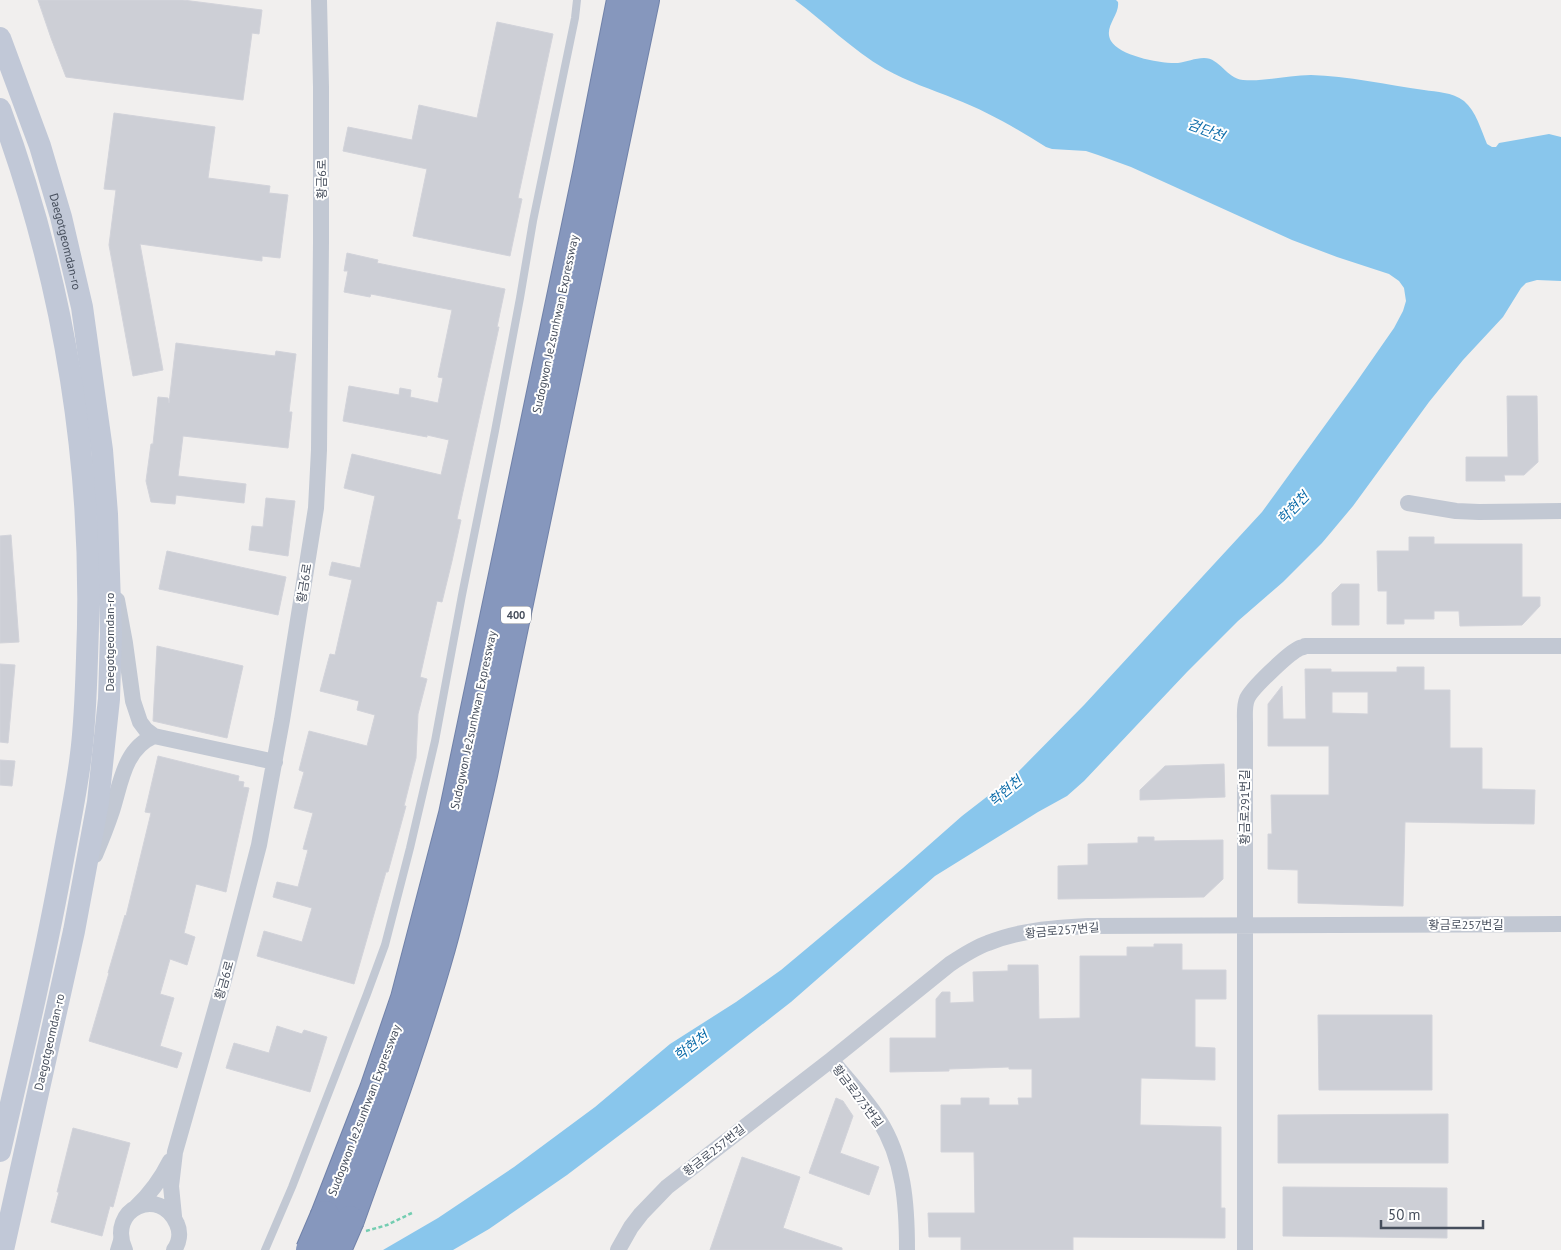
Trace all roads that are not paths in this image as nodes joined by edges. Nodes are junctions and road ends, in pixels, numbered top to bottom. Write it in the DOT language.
graph roads {
  1 [pos="319,0"];
  2 [pos="577,0"];
  3 [pos="621,0"];
  4 [pos="646,0"];
  5 [pos="0,38"];
  6 [pos="0,109"];
  7 [pos="1408,502"];
  8 [pos="1561,511"];
  9 [pos="108,559"];
  10 [pos="1561,646"];
  11 [pos="154,736"];
  12 [pos="275,762"];
  13 [pos="83,882"];
  14 [pos="1561,924"];
  15 [pos="1244,925"];
  16 [pos="830,1060"];
  17 [pos="0,1151"];
  18 [pos="175,1152"];
  19 [pos="136,1207"];
  20 [pos="174,1216"];
  21 [pos="337,1218"];
  22 [pos="120,1230"];
  23 [pos="3,1250"];
  24 [pos="114,1250"];
  25 [pos="125,1250"];
  26 [pos="174,1250"];
  27 [pos="265,1250"];
  28 [pos="310,1250"];
  29 [pos="337,1250"];
  30 [pos="618,1250"];
  31 [pos="907,1250"];
  32 [pos="1245,1250"];
  1 -- 12 [label="street, 황금6로"];
  2 -- 27 [label="lane"];
  3 -- 21 [label="highway, Sudogwon Je2sunhwan Expressway / 400"];
  4 -- 21 [label="highway, Sudogwon Je2sunhwan Expressway / 400"];
  5 -- 9 [label="main road, Daegotgeomdan-ro"];
  6 -- 17 [label="main road, Daegotgeomdan-ro"];
  7 -- 8 [label="street"];
  9 -- 11 [label="street"];
  9 -- 13 [label="main road, Daegotgeomdan-ro"];
  10 -- 15 [label="street, 황금로291번길"];
  11 -- 12 [label="street"];
  11 -- 13 [label="street"];
  12 -- 18 [label="street, 황금6로"];
  13 -- 23 [label="main road, Daegotgeomdan-ro"];
  14 -- 15 [label="street, 황금로257번길"];
  15 -- 16 [label="street, 황금로257번길"];
  15 -- 32 [label="street, 황금로291번길"];
  16 -- 30 [label="street, 황금로257번길"];
  16 -- 31 [label="street, 황금로273번길"];
  18 -- 19 [label="street"];
  18 -- 20 [label="street"];
  19 -- 20 [label="street"];
  19 -- 22 [label="street"];
  20 -- 26 [label="street"];
  21 -- 28 [label="highway, Sudogwon Je2sunhwan Expressway / 400, bridge"];
  21 -- 29 [label="highway, Sudogwon Je2sunhwan Expressway / 400, bridge"];
  22 -- 24 [label="lane"];
  22 -- 25 [label="street"];
}
